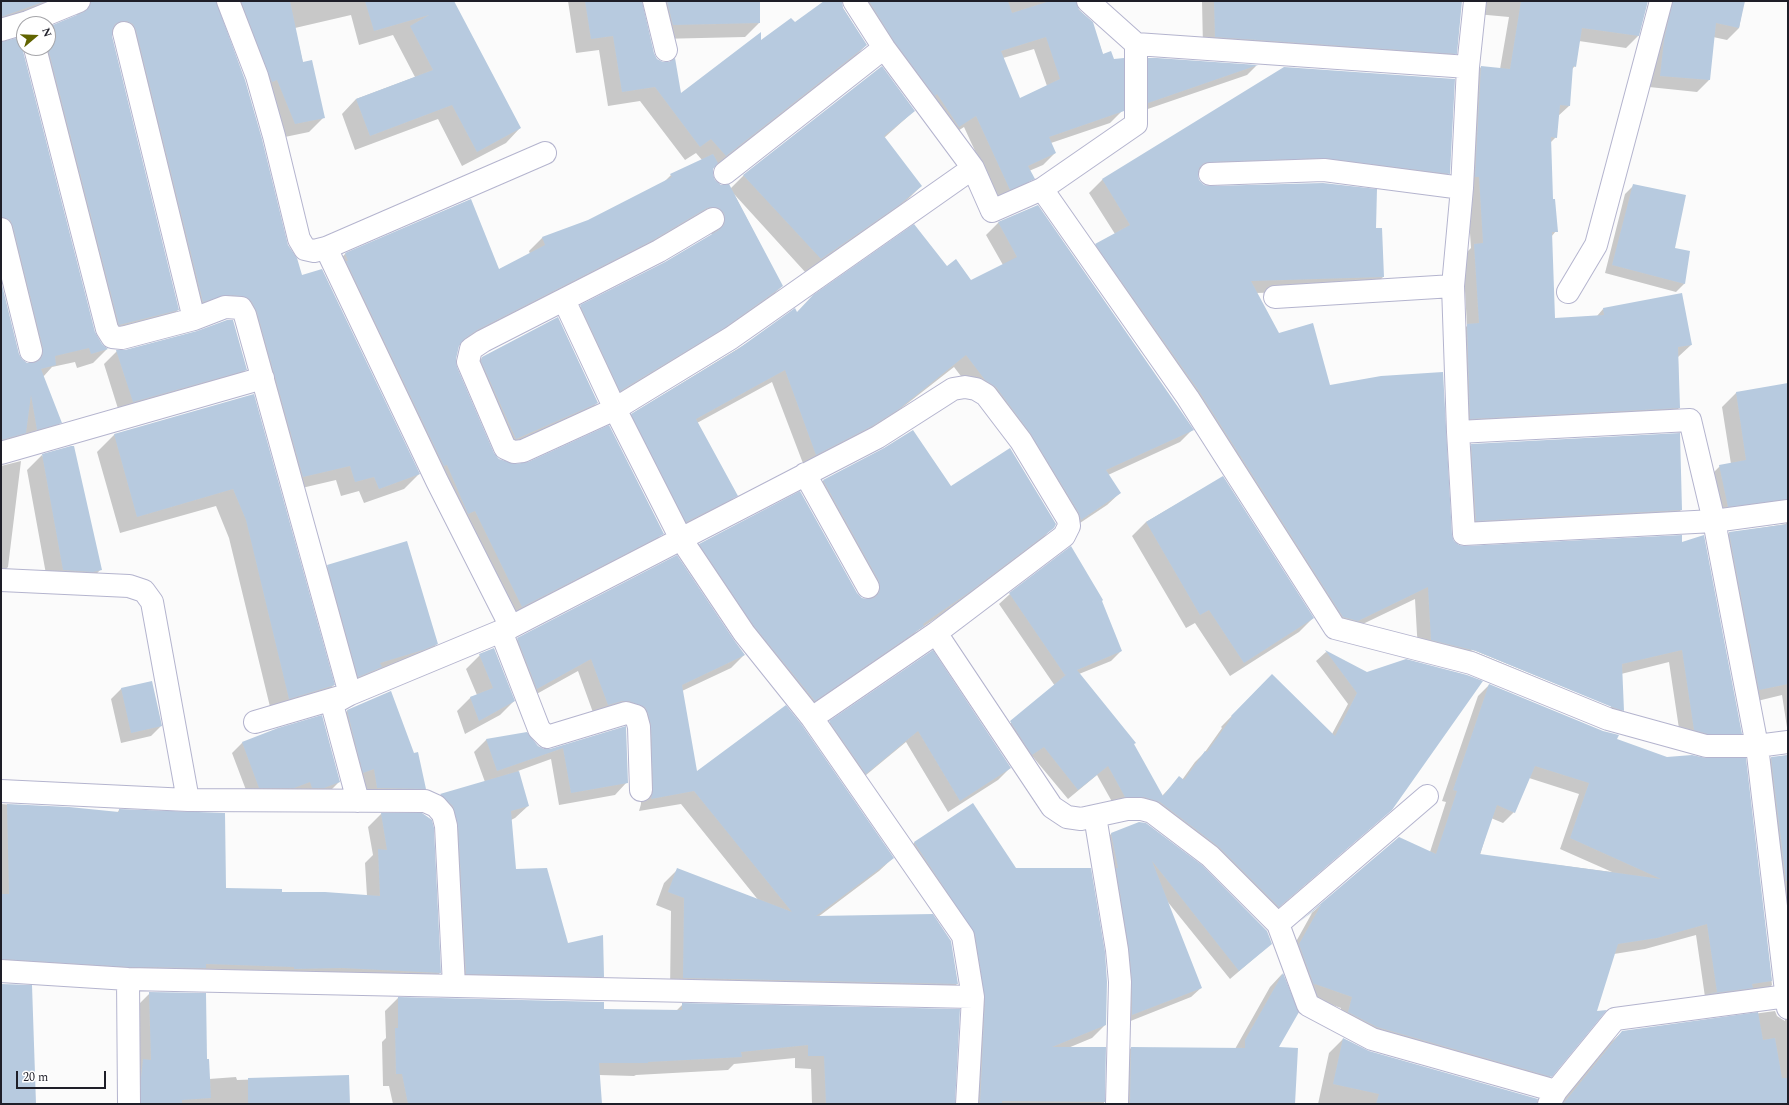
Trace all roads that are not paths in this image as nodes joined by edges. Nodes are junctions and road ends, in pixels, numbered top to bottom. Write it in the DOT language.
graph roads {
  1 [pos="79,1"];
  2 [pos="228,1"];
  3 [pos="654,1"];
  4 [pos="854,1"];
  5 [pos="1088,1"];
  6 [pos="1475,1"];
  7 [pos="1661,1"];
  8 [pos="44,16"];
  9 [pos="16,26"];
  10 [pos="1,30"];
  11 [pos="124,32"];
  12 [pos="1136,44"];
  13 [pos="884,48"];
  14 [pos="666,50"];
  15 [pos="37,56"];
  16 [pos="1468,67"];
  17 [pos="545,153"];
  18 [pos="974,168"];
  19 [pos="725,173"];
  20 [pos="1210,174"];
  21 [pos="1462,188"];
  22 [pos="1042,189"];
  23 [pos="713,219"];
  24 [pos="1,229"];
  25 [pos="326,248"];
  26 [pos="1453,286"];
  27 [pos="1568,292"];
  28 [pos="1275,297"];
  29 [pos="564,300"];
  30 [pos="194,319"];
  31 [pos="31,351"];
  32 [pos="263,378"];
  33 [pos="615,409"];
  34 [pos="1458,432"];
  35 [pos="1,453"];
  36 [pos="805,474"];
  37 [pos="1788,511"];
  38 [pos="1714,521"];
  39 [pos="681,539"];
  40 [pos="1,580"];
  41 [pos="868,587"];
  42 [pos="506,629"];
  43 [pos="936,633"];
  44 [pos="350,694"];
  45 [pos="812,718"];
  46 [pos="255,722"];
  47 [pos="1788,742"];
  48 [pos="1757,746"];
  49 [pos="641,790"];
  50 [pos="1,791"];
  51 [pos="1427,796"];
  52 [pos="188,800"];
  53 [pos="358,801"];
  54 [pos="1095,816"];
  55 [pos="1278,924"];
  56 [pos="1,971"];
  57 [pos="128,979"];
  58 [pos="454,986"];
  59 [pos="973,997"];
  60 [pos="1787,1002"];
  61 [pos="1552,1097"];
  62 [pos="129,1104"];
  63 [pos="967,1104"];
  64 [pos="1117,1104"];
  1 -- 8 [label="street"];
  2 -- 25 [label="street"];
  3 -- 14 [label="street"];
  4 -- 13 [label="street"];
  5 -- 12 [label="street"];
  6 -- 16 [label="street"];
  7 -- 27 [label="street"];
  9 -- 10 [label="street"];
  11 -- 30 [label="street"];
  12 -- 16 [label="street"];
  12 -- 22 [label="street"];
  13 -- 18 [label="street"];
  13 -- 19 [label="street"];
  15 -- 30 [label="street"];
  16 -- 21 [label="street"];
  17 -- 25 [label="street"];
  18 -- 22 [label="street"];
  18 -- 33 [label="street"];
  20 -- 21 [label="street"];
  21 -- 26 [label="street"];
  22 -- 48 [label="street"];
  23 -- 29 [label="street"];
  24 -- 31 [label="street"];
  25 -- 42 [label="street"];
  26 -- 28 [label="street"];
  26 -- 34 [label="street"];
  29 -- 33 [label="street"];
  29 -- 33 [label="street"];
  30 -- 32 [label="street"];
  32 -- 35 [label="street"];
  32 -- 44 [label="street"];
  33 -- 39 [label="street"];
  34 -- 38 [label="street"];
  34 -- 38 [label="street"];
  36 -- 39 [label="street"];
  36 -- 41 [label="street"];
  36 -- 43 [label="street"];
  37 -- 38 [label="street"];
  38 -- 48 [label="street"];
  39 -- 42 [label="street"];
  39 -- 45 [label="street"];
  40 -- 52 [label="street"];
  42 -- 44 [label="street"];
  42 -- 49 [label="street"];
  43 -- 45 [label="street"];
  43 -- 54 [label="street"];
  44 -- 46 [label="street"];
  44 -- 53 [label="street"];
  45 -- 59 [label="street"];
  47 -- 48 [label="street"];
  48 -- 60 [label="street"];
  50 -- 52 [label="street"];
  51 -- 55 [label="street"];
  52 -- 53 [label="street"];
  53 -- 58 [label="street"];
  54 -- 55 [label="street"];
  54 -- 64 [label="street"];
  55 -- 61 [label="street"];
  56 -- 57 [label="street"];
  57 -- 58 [label="street"];
  57 -- 62 [label="street"];
  58 -- 59 [label="street"];
  59 -- 63 [label="street"];
  60 -- 61 [label="street"];
}
